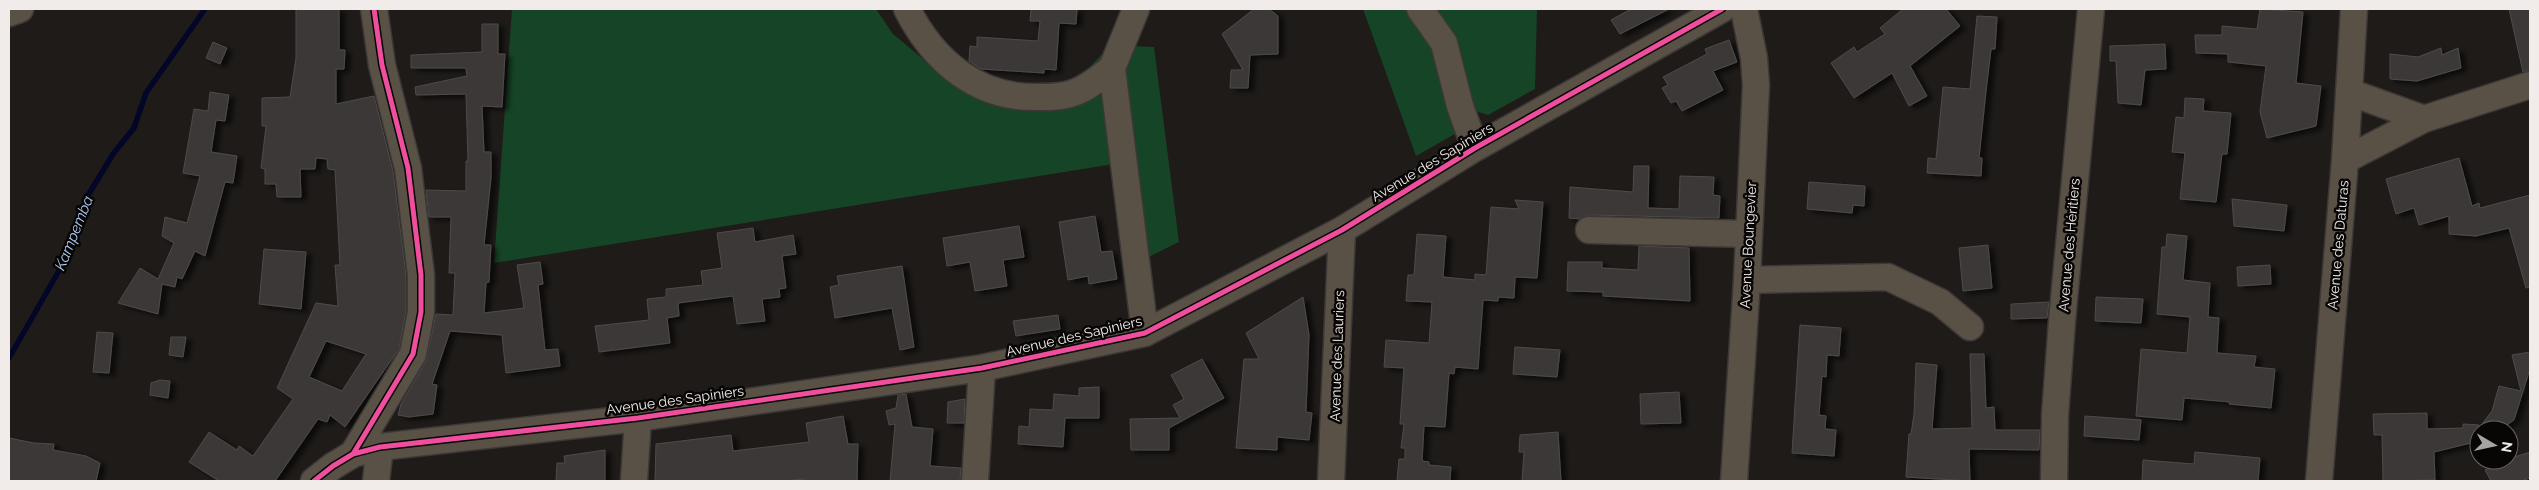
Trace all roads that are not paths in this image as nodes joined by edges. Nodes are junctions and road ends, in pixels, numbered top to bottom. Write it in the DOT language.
graph roads {
  1 [pos="20,9"];
  2 [pos="374,9"];
  3 [pos="907,9"];
  4 [pos="1136,9"];
  5 [pos="1420,9"];
  6 [pos="1722,9"];
  7 [pos="1744,9"];
  8 [pos="2091,9"];
  9 [pos="2354,9"];
  10 [pos="9,13"];
  11 [pos="1112,68"];
  12 [pos="2530,85"];
  13 [pos="2349,92"];
  14 [pos="2424,119"];
  15 [pos="1475,148"];
  16 [pos="2345,160"];
  17 [pos="1342,230"];
  18 [pos="1589,230"];
  19 [pos="1749,234"];
  20 [pos="1747,280"];
  21 [pos="1970,327"];
  22 [pos="1145,333"];
  23 [pos="982,368"];
  24 [pos="638,418"];
  25 [pos="380,447"];
  26 [pos="352,454"];
  27 [pos="314,481"];
  28 [pos="376,481"];
  29 [pos="634,481"];
  30 [pos="975,481"];
  31 [pos="1331,481"];
  32 [pos="1734,481"];
  33 [pos="2054,481"];
  34 [pos="2319,481"];
  1 -- 10 [label="street"];
  2 -- 26 [label="street"];
  3 -- 11 [label="street"];
  4 -- 11 [label="street"];
  5 -- 15 [label="street"];
  6 -- 15 [label="street, Avenue des Sapiniers"];
  7 -- 19 [label="street, Avenue Boungevier"];
  8 -- 33 [label="street, Avenue des Héritiers"];
  9 -- 13 [label="street, Avenue des Daturas"];
  11 -- 22 [label="street"];
  12 -- 14 [label="street"];
  13 -- 14 [label="street"];
  13 -- 16 [label="street, Avenue des Daturas"];
  14 -- 16 [label="street"];
  15 -- 17 [label="street, Avenue des Sapiniers"];
  16 -- 34 [label="street, Avenue des Daturas"];
  17 -- 22 [label="street, Avenue des Sapiniers"];
  17 -- 31 [label="street, Avenue des Lauriers"];
  18 -- 19 [label="street"];
  19 -- 20 [label="street, Avenue Boungevier"];
  20 -- 21 [label="street"];
  20 -- 32 [label="street, Avenue Boungevier"];
  22 -- 23 [label="street, Avenue des Sapiniers"];
  23 -- 24 [label="street, Avenue des Sapiniers"];
  23 -- 30 [label="street"];
  24 -- 25 [label="street, Avenue des Sapiniers"];
  24 -- 29 [label="street"];
  25 -- 26 [label="street, Avenue des Sapiniers"];
  25 -- 28 [label="street"];
  26 -- 27 [label="street"];
}
